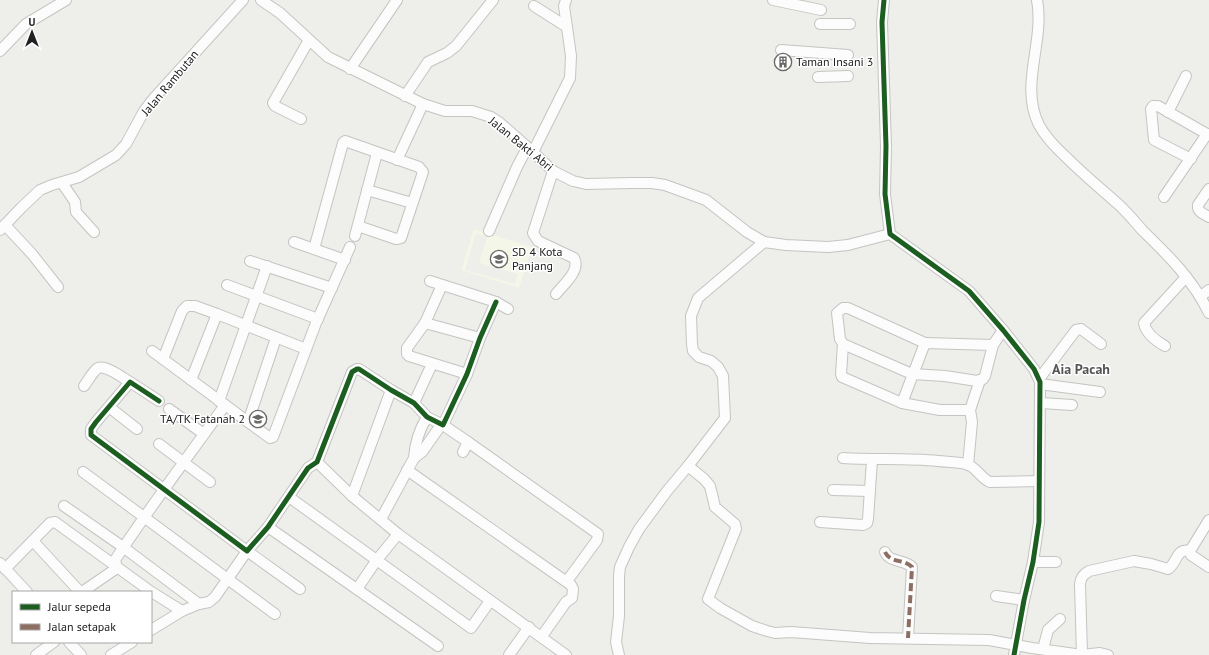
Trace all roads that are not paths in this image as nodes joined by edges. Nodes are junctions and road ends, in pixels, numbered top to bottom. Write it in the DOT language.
graph roads {
  1 [pos="66,0"];
  2 [pos="243,0"];
  3 [pos="261,0"];
  4 [pos="397,0"];
  5 [pos="494,0"];
  6 [pos="566,0"];
  7 [pos="778,0"];
  8 [pos="884,0"];
  9 [pos="1037,0"];
  10 [pos="534,6"];
  11 [pos="821,10"];
  12 [pos="820,24"];
  13 [pos="850,24"];
  14 [pos="567,27"];
  15 [pos="308,40"];
  16 [pos="781,50"];
  17 [pos="0,51"];
  18 [pos="848,55"];
  19 [pos="350,69"];
  20 [pos="818,76"];
  21 [pos="848,76"];
  22 [pos="1186,76"];
  23 [pos="405,96"];
  24 [pos="423,104"];
  25 [pos="1168,112"];
  26 [pos="301,119"];
  27 [pos="1208,134"];
  28 [pos="530,150"];
  29 [pos="377,153"];
  30 [pos="1190,159"];
  31 [pos="397,160"];
  32 [pos="553,171"];
  33 [pos="62,183"];
  34 [pos="1209,189"];
  35 [pos="368,190"];
  36 [pos="1164,197"];
  37 [pos="412,203"];
  38 [pos="1209,217"];
  39 [pos="3,228"];
  40 [pos="489,231"];
  41 [pos="94,232"];
  42 [pos="890,234"];
  43 [pos="294,242"];
  44 [pos="764,242"];
  45 [pos="350,247"];
  46 [pos="314,249"];
  47 [pos="250,260"];
  48 [pos="345,260"];
  49 [pos="267,266"];
  50 [pos="1186,277"];
  51 [pos="430,281"];
  52 [pos="227,285"];
  53 [pos="442,285"];
  54 [pos="58,287"];
  55 [pos="332,288"];
  56 [pos="1205,293"];
  57 [pos="556,294"];
  58 [pos="256,296"];
  59 [pos="496,302"];
  60 [pos="508,309"];
  61 [pos="1209,313"];
  62 [pos="217,314"];
  63 [pos="318,319"];
  64 [pos="425,323"];
  65 [pos="246,325"];
  66 [pos="1003,330"];
  67 [pos="276,338"];
  68 [pos="480,338"];
  69 [pos="925,343"];
  70 [pos="843,344"];
  71 [pos="1101,344"];
  72 [pos="993,345"];
  73 [pos="1165,346"];
  74 [pos="306,349"];
  75 [pos="152,351"];
  76 [pos="163,359"];
  77 [pos="432,364"];
  78 [pos="467,374"];
  79 [pos="912,374"];
  80 [pos="191,380"];
  81 [pos="980,380"];
  82 [pos="130,382"];
  83 [pos="1040,382"];
  84 [pos="84,386"];
  85 [pos="391,390"];
  86 [pos="1100,392"];
  87 [pos="159,401"];
  88 [pos="222,403"];
  89 [pos="414,403"];
  90 [pos="902,403"];
  91 [pos="1041,403"];
  92 [pos="1072,405"];
  93 [pos="108,406"];
  94 [pos="168,409"];
  95 [pos="970,410"];
  96 [pos="427,417"];
  97 [pos="248,422"];
  98 [pos="442,425"];
  99 [pos="137,429"];
  100 [pos="204,434"];
  101 [pos="468,442"];
  102 [pos="159,444"];
  103 [pos="463,452"];
  104 [pos="414,458"];
  105 [pos="843,458"];
  106 [pos="872,460"];
  107 [pos="317,462"];
  108 [pos="184,463"];
  109 [pos="968,465"];
  110 [pos="688,466"];
  111 [pos="407,470"];
  112 [pos="83,472"];
  113 [pos="1039,481"];
  114 [pos="210,482"];
  115 [pos="164,490"];
  116 [pos="834,490"];
  117 [pos="870,491"];
  118 [pos="352,496"];
  119 [pos="289,497"];
  120 [pos="64,506"];
  121 [pos="144,516"];
  122 [pos="381,519"];
  123 [pos="1209,520"];
  124 [pos="820,522"];
  125 [pos="268,527"];
  126 [pos="398,534"];
  127 [pos="33,541"];
  128 [pos="123,547"];
  129 [pos="247,551"];
  130 [pos="1190,551"];
  131 [pos="885,552"];
  132 [pos="376,561"];
  133 [pos="1033,562"];
  134 [pos="1056,562"];
  135 [pos="3,566"];
  136 [pos="1209,567"];
  137 [pos="117,568"];
  138 [pos="227,579"];
  139 [pos="567,581"];
  140 [pos="300,589"];
  141 [pos="358,589"];
  142 [pos="26,591"];
  143 [pos="80,591"];
  144 [pos="82,591"];
  145 [pos="148,591"];
  146 [pos="152,594"];
  147 [pos="996,596"];
  148 [pos="1024,600"];
  149 [pos="490,601"];
  150 [pos="199,604"];
  151 [pos="182,611"];
  152 [pos="275,614"];
  153 [pos="1060,619"];
  154 [pos="529,627"];
  155 [pos="152,629"];
  156 [pos="542,636"];
  157 [pos="908,638"];
  158 [pos="53,643"];
  159 [pos="71,643"];
  160 [pos="130,643"];
  161 [pos="1016,644"];
  162 [pos="438,646"];
  163 [pos="1043,649"];
  164 [pos="36,655"];
  165 [pos="81,655"];
  166 [pos="111,655"];
  167 [pos="508,655"];
  168 [pos="566,655"];
  169 [pos="619,655"];
  170 [pos="1014,655"];
  171 [pos="1082,655"];
  172 [pos="1108,655"];
  1 -- 17 [label="street"];
  2 -- 33 [label="street, Jalan Rambutan"];
  3 -- 15 [label="street, Jalan Bakti Abri"];
  4 -- 19 [label="street"];
  5 -- 23 [label="street"];
  6 -- 14 [label="street"];
  7 -- 11 [label="street"];
  8 -- 42 [label="street"];
  9 -- 50 [label="street"];
  10 -- 14 [label="street"];
  12 -- 13 [label="street"];
  14 -- 28 [label="street"];
  15 -- 19 [label="street, Jalan Bakti Abri"];
  15 -- 26 [label="street"];
  16 -- 18 [label="street"];
  19 -- 23 [label="street, Jalan Bakti Abri"];
  20 -- 21 [label="street"];
  22 -- 25 [label="street"];
  23 -- 24 [label="street, Jalan Bakti Abri"];
  24 -- 28 [label="street, Jalan Bakti Abri"];
  24 -- 31 [label="street"];
  25 -- 27 [label="street"];
  25 -- 30 [label="street"];
  27 -- 30 [label="street"];
  28 -- 32 [label="street, Jalan Bakti Abri"];
  28 -- 40 [label="street"];
  29 -- 31 [label="street"];
  29 -- 35 [label="street"];
  29 -- 46 [label="street"];
  30 -- 36 [label="street"];
  31 -- 37 [label="street"];
  32 -- 44 [label="street, Jalan Bakti Abri"];
  32 -- 57 [label="street"];
  33 -- 39 [label="street, Jalan Rambutan"];
  33 -- 41 [label="street"];
  34 -- 38 [label="street"];
  35 -- 37 [label="street"];
  35 -- 37 [label="street"];
  39 -- 54 [label="street"];
  42 -- 44 [label="street, Jalan Bakti Abri"];
  42 -- 66 [label="street"];
  43 -- 46 [label="street"];
  44 -- 110 [label="street"];
  45 -- 48 [label="street"];
  46 -- 48 [label="street"];
  47 -- 49 [label="street"];
  48 -- 55 [label="street"];
  49 -- 55 [label="street"];
  49 -- 58 [label="street"];
  50 -- 56 [label="street"];
  50 -- 73 [label="street"];
  51 -- 53 [label="street"];
  52 -- 58 [label="street"];
  53 -- 59 [label="street"];
  53 -- 64 [label="street"];
  55 -- 63 [label="street"];
  56 -- 61 [label="street"];
  58 -- 63 [label="street"];
  58 -- 65 [label="street"];
  59 -- 60 [label="street"];
  59 -- 68 [label="street"];
  62 -- 65 [label="street"];
  62 -- 76 [label="street"];
  62 -- 80 [label="street"];
  63 -- 74 [label="street"];
  64 -- 68 [label="street"];
  64 -- 77 [label="street"];
  65 -- 67 [label="street"];
  65 -- 88 [label="street"];
  66 -- 72 [label="street"];
  66 -- 83 [label="street"];
  67 -- 74 [label="street"];
  67 -- 97 [label="street"];
  68 -- 78 [label="street"];
  69 -- 70 [label="street"];
  69 -- 72 [label="street"];
  69 -- 79 [label="street"];
  70 -- 79 [label="street"];
  70 -- 90 [label="street"];
  71 -- 83 [label="street"];
  72 -- 81 [label="street"];
  74 -- 97 [label="street"];
  75 -- 76 [label="street"];
  76 -- 80 [label="street"];
  77 -- 78 [label="street"];
  77 -- 89 [label="street"];
  78 -- 98 [label="street"];
  79 -- 81 [label="street"];
  79 -- 90 [label="street"];
  80 -- 88 [label="street"];
  81 -- 95 [label="street"];
  82 -- 84 [label="street"];
  82 -- 87 [label="street"];
  82 -- 93 [label="street"];
  83 -- 86 [label="street"];
  83 -- 91 [label="street"];
  85 -- 89 [label="street"];
  85 -- 107 [label="street"];
  85 -- 118 [label="street"];
  88 -- 97 [label="street"];
  88 -- 100 [label="street"];
  89 -- 96 [label="street"];
  90 -- 95 [label="street"];
  91 -- 92 [label="street"];
  91 -- 113 [label="street"];
  93 -- 99 [label="street"];
  93 -- 115 [label="street"];
  94 -- 100 [label="street"];
  95 -- 109 [label="street"];
  96 -- 98 [label="street"];
  96 -- 104 [label="street"];
  98 -- 101 [label="street"];
  98 -- 104 [label="street"];
  100 -- 108 [label="street"];
  101 -- 103 [label="street"];
  101 -- 139 [label="street"];
  102 -- 108 [label="street"];
  104 -- 111 [label="street"];
  105 -- 106 [label="street"];
  106 -- 109 [label="street"];
  106 -- 117 [label="street"];
  107 -- 118 [label="street"];
  107 -- 119 [label="street"];
  108 -- 114 [label="street"];
  108 -- 115 [label="street"];
  109 -- 113 [label="street"];
  110 -- 157 [label="street"];
  110 -- 169 [label="street"];
  111 -- 122 [label="street"];
  111 -- 139 [label="street"];
  112 -- 121 [label="street"];
  113 -- 133 [label="street"];
  115 -- 121 [label="street"];
  115 -- 129 [label="street"];
  116 -- 117 [label="street"];
  117 -- 124 [label="street"];
  118 -- 122 [label="street"];
  119 -- 125 [label="street"];
  119 -- 132 [label="street"];
  120 -- 128 [label="street"];
  121 -- 128 [label="street"];
  121 -- 138 [label="street"];
  122 -- 126 [label="street"];
  123 -- 130 [label="street"];
  125 -- 129 [label="street"];
  125 -- 141 [label="street"];
  126 -- 132 [label="street"];
  126 -- 149 [label="street"];
  127 -- 135 [label="street"];
  127 -- 137 [label="street"];
  127 -- 143 [label="street"];
  128 -- 137 [label="street"];
  128 -- 150 [label="street"];
  129 -- 138 [label="street"];
  129 -- 140 [label="street"];
  130 -- 136 [label="street"];
  130 -- 171 [label="street"];
  131 -- 157 [label="street"];
  132 -- 141 [label="street"];
  132 -- 149 [label="street"];
  133 -- 134 [label="street"];
  133 -- 148 [label="street"];
  135 -- 142 [label="street"];
  137 -- 144 [label="street"];
  137 -- 145 [label="street"];
  138 -- 150 [label="street"];
  138 -- 152 [label="street"];
  139 -- 156 [label="street"];
  141 -- 162 [label="street"];
  146 -- 151 [label="street"];
  147 -- 148 [label="street"];
  148 -- 161 [label="street"];
  149 -- 154 [label="street"];
  150 -- 151 [label="street"];
  151 -- 155 [label="street"];
  153 -- 163 [label="street"];
  154 -- 156 [label="street"];
  154 -- 167 [label="street"];
  156 -- 168 [label="street"];
  157 -- 161 [label="street"];
  158 -- 164 [label="street"];
  159 -- 165 [label="street"];
  160 -- 166 [label="street"];
  161 -- 163 [label="street"];
  161 -- 170 [label="street"];
  163 -- 171 [label="street"];
  171 -- 172 [label="street"];
}
